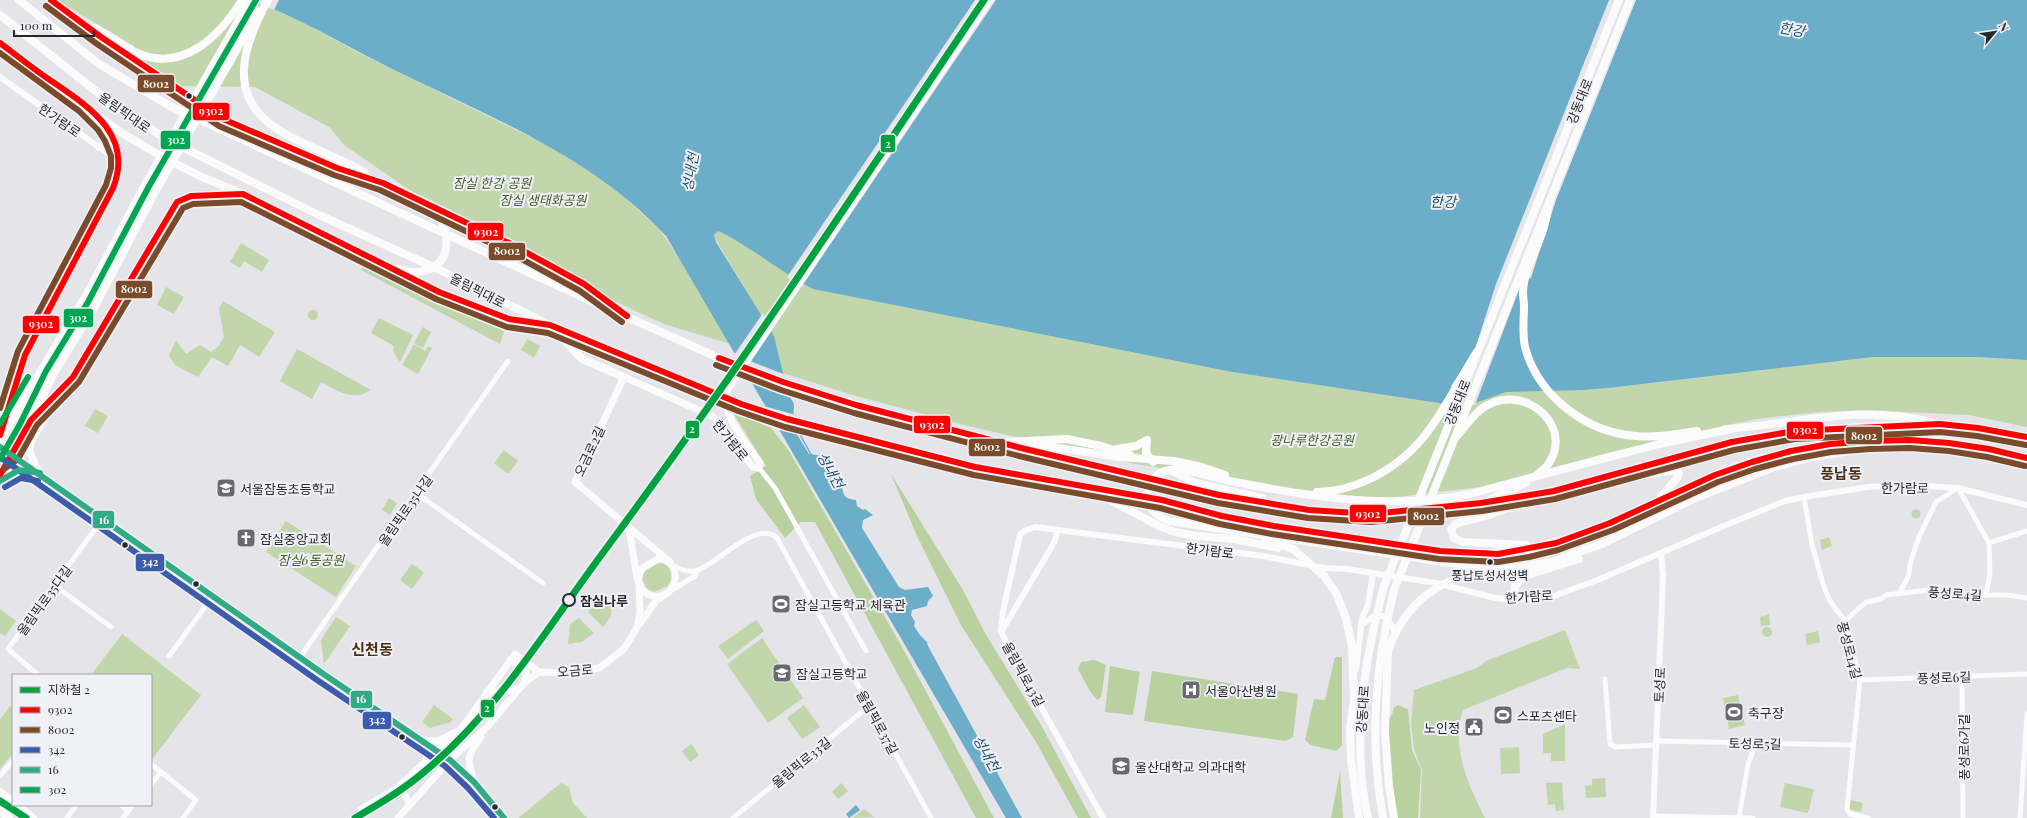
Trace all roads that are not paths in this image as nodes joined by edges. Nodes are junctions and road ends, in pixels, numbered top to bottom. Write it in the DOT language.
graph roads {
  1 [pos="19,0"];
  2 [pos="52,0"];
  3 [pos="242,0"];
  4 [pos="250,0"];
  5 [pos="266,0"];
  6 [pos="991,0"];
  7 [pos="1620,0"];
  8 [pos="1630,0"];
  9 [pos="0,15"];
  10 [pos="71,15"];
  11 [pos="0,43"];
  12 [pos="0,76"];
  13 [pos="87,108"];
  14 [pos="110,132"];
  15 [pos="99,147"];
  16 [pos="120,162"];
  17 [pos="378,181"];
  18 [pos="243,194"];
  19 [pos="425,202"];
  20 [pos="1549,203"];
  21 [pos="384,266"];
  22 [pos="627,316"];
  23 [pos="550,325"];
  24 [pos="1476,353"];
  25 [pos="508,361"];
  26 [pos="624,377"];
  27 [pos="58,394"];
  28 [pos="725,397"];
  29 [pos="29,424"];
  30 [pos="1940,424"];
  31 [pos="1731,429"];
  32 [pos="0,435"];
  33 [pos="2027,437"];
  34 [pos="1455,438"];
  35 [pos="0,440"];
  36 [pos="1914,440"];
  37 [pos="1002,443"];
  38 [pos="0,447"];
  39 [pos="1021,448"];
  40 [pos="1113,450"];
  41 [pos="29,451"];
  42 [pos="12,454"];
  43 [pos="2027,458"];
  44 [pos="1153,462"];
  45 [pos="759,468"];
  46 [pos="39,473"];
  47 [pos="0,475"];
  48 [pos="1603,477"];
  49 [pos="0,481"];
  50 [pos="1086,487"];
  51 [pos="1958,488"];
  52 [pos="1292,489"];
  53 [pos="1554,491"];
  54 [pos="416,493"];
  55 [pos="1324,497"];
  56 [pos="1804,497"];
  57 [pos="1657,501"];
  58 [pos="1481,503"];
  59 [pos="2027,505"];
  60 [pos="1286,506"];
  61 [pos="103,518"];
  62 [pos="1656,518"];
  63 [pos="629,528"];
  64 [pos="1058,531"];
  65 [pos="2027,531"];
  66 [pos="1256,535"];
  67 [pos="1989,543"];
  68 [pos="1545,545"];
  69 [pos="1661,553"];
  70 [pos="1302,556"];
  71 [pos="670,563"];
  72 [pos="1522,567"];
  73 [pos="697,571"];
  74 [pos="1373,574"];
  75 [pos="638,582"];
  76 [pos="543,583"];
  77 [pos="54,585"];
  78 [pos="671,591"];
  79 [pos="1899,594"];
  80 [pos="1986,595"];
  81 [pos="213,596"];
  82 [pos="663,596"];
  83 [pos="2027,598"];
  84 [pos="1514,600"];
  85 [pos="1368,605"];
  86 [pos="1374,616"];
  87 [pos="1845,621"];
  88 [pos="1361,625"];
  89 [pos="638,626"];
  90 [pos="111,627"];
  91 [pos="1001,631"];
  92 [pos="1395,633"];
  93 [pos="866,650"];
  94 [pos="169,656"];
  95 [pos="300,657"];
  96 [pos="510,660"];
  97 [pos="539,672"];
  98 [pos="37,674"];
  99 [pos="2027,674"];
  100 [pos="1962,676"];
  101 [pos="1605,679"];
  102 [pos="1860,680"];
  103 [pos="525,682"];
  104 [pos="518,689"];
  105 [pos="487,692"];
  106 [pos="1354,700"];
  107 [pos="869,706"];
  108 [pos="2027,714"];
  109 [pos="487,727"];
  110 [pos="461,729"];
  111 [pos="421,740"];
  112 [pos="1657,743"];
  113 [pos="1756,743"];
  114 [pos="1854,745"];
  115 [pos="438,752"];
  116 [pos="450,760"];
  117 [pos="12,761"];
  118 [pos="426,762"];
  119 [pos="152,765"];
  120 [pos="161,772"];
  121 [pos="0,776"];
  122 [pos="474,782"];
  123 [pos="152,783"];
  124 [pos="400,785"];
  125 [pos="0,792"];
  126 [pos="12,801"];
  127 [pos="410,805"];
  128 [pos="18,806"];
  129 [pos="75,806"];
  130 [pos="122,806"];
  131 [pos="132,806"];
  132 [pos="360,809"];
  133 [pos="0,811"];
  134 [pos="128,811"];
  135 [pos="1653,817"];
  136 [pos="9,818"];
  137 [pos="33,818"];
  138 [pos="66,818"];
  139 [pos="123,818"];
  140 [pos="183,818"];
  141 [pos="398,818"];
  142 [pos="504,818"];
  143 [pos="733,818"];
  144 [pos="931,818"];
  145 [pos="1103,818"];
  146 [pos="1359,818"];
  147 [pos="1368,818"];
  148 [pos="1383,818"];
  149 [pos="1394,818"];
  150 [pos="1738,818"];
  151 [pos="1753,818"];
  152 [pos="1868,818"];
  153 [pos="1963,818"];
  154 [pos="2020,818"];
  1 -- 22 [label="main road, 올림픽대로"];
  2 -- 10 [label="main road"];
  3 -- 10 [label="main road"];
  4 -- 35 [label="main road"];
  5 -- 17 [label="main road"];
  5 -- 29 [label="main road"];
  6 -- 28 [label="street"];
  7 -- 24 [label="main road, 강동대로"];
  8 -- 20 [label="main road, 강동대로"];
  9 -- 23 [label="main road, 올림픽대로"];
  10 -- 17 [label="main road"];
  11 -- 13 [label="main road"];
  12 -- 15 [label="street, 한가람로"];
  13 -- 14 [label="main road"];
  13 -- 18 [label="main road"];
  14 -- 15 [label="main road"];
  14 -- 16 [label="main road"];
  15 -- 16 [label="street, 한가람로"];
  16 -- 32 [label="main road"];
  17 -- 19 [label="main road"];
  18 -- 21 [label="main road"];
  18 -- 27 [label="main road"];
  19 -- 21 [label="main road"];
  19 -- 22 [label="main road"];
  20 -- 31 [label="main road"];
  20 -- 34 [label="main road, 강동대로"];
  21 -- 23 [label="main road"];
  22 -- 37 [label="main road, 올림픽대로"];
  23 -- 26 [label="main road"];
  23 -- 50 [label="main road, 올림픽대로"];
  24 -- 52 [label="main road"];
  24 -- 147 [label="main road, 강동대로"];
  25 -- 54 [label="street, 올림픽로35나길"];
  26 -- 45 [label="main road, 한가람로"];
  26 -- 63 [label="main road, 오금로2길"];
  27 -- 29 [label="main road"];
  27 -- 41 [label="main road"];
  28 -- 45 [label="main road, 한가람로"];
  29 -- 41 [label="main road"];
  29 -- 42 [label="main road"];
  30 -- 31 [label="main road"];
  30 -- 33 [label="main road, 올림픽대로"];
  30 -- 48 [label="main road, 올림픽대로"];
  31 -- 55 [label="main road"];
  34 -- 58 [label="main road"];
  34 -- 148 [label="main road, 강동대로"];
  36 -- 43 [label="main road, 올림픽대로"];
  36 -- 57 [label="main road, 올림픽대로"];
  36 -- 62 [label="main road"];
  37 -- 39 [label="main road, 올림픽대로"];
  37 -- 40 [label="main road"];
  38 -- 42 [label="street"];
  39 -- 52 [label="main road"];
  39 -- 60 [label="main road, 올림픽대로"];
  40 -- 44 [label="main road"];
  40 -- 44 [label="main road"];
  41 -- 46 [label="main road"];
  42 -- 46 [label="street"];
  42 -- 47 [label="main road"];
  44 -- 60 [label="main road"];
  45 -- 93 [label="street"];
  46 -- 49 [label="main road"];
  46 -- 61 [label="street"];
  48 -- 53 [label="main road, 올림픽대로"];
  48 -- 57 [label="main road"];
  50 -- 68 [label="main road, 올림픽대로"];
  50 -- 70 [label="main road"];
  51 -- 56 [label="street, 한가람로"];
  51 -- 59 [label="street, 한가람로"];
  51 -- 67 [label="street"];
  51 -- 79 [label="street"];
  52 -- 55 [label="main road"];
  53 -- 58 [label="main road, 올림픽대로"];
  53 -- 68 [label="main road"];
  54 -- 76 [label="street"];
  54 -- 95 [label="street, 올림픽로35나길"];
  55 -- 66 [label="main road"];
  56 -- 69 [label="street, 한가람로"];
  56 -- 87 [label="street, 풍성로14길"];
  57 -- 68 [label="main road, 올림픽대로"];
  58 -- 60 [label="main road, 올림픽대로"];
  61 -- 77 [label="street, 올림픽로35다길"];
  61 -- 81 [label="street"];
  62 -- 72 [label="main road"];
  62 -- 84 [label="main road"];
  63 -- 71 [label="main road"];
  63 -- 75 [label="main road"];
  64 -- 74 [label="street, 한가람로"];
  64 -- 91 [label="street, 올림픽로43길"];
  64 -- 91 [label="street, 한가람로"];
  65 -- 67 [label="street"];
  66 -- 70 [label="main road"];
  66 -- 72 [label="main road"];
  67 -- 80 [label="street"];
  69 -- 84 [label="street, 한가람로"];
  69 -- 112 [label="street, 토성로"];
  70 -- 106 [label="main road"];
  71 -- 73 [label="street"];
  71 -- 75 [label="main road"];
  71 -- 78 [label="main road"];
  72 -- 92 [label="main road"];
  73 -- 78 [label="street"];
  73 -- 107 [label="street, 올림픽로37길"];
  74 -- 84 [label="street, 한가람로"];
  74 -- 85 [label="street"];
  75 -- 82 [label="main road"];
  75 -- 89 [label="main road"];
  77 -- 90 [label="street"];
  77 -- 98 [label="street, 올림픽로35다길"];
  78 -- 82 [label="main road"];
  79 -- 80 [label="street, 풍성로4길"];
  79 -- 87 [label="street, 풍성로4길"];
  80 -- 83 [label="street, 풍성로4길"];
  81 -- 94 [label="street"];
  81 -- 95 [label="street"];
  82 -- 89 [label="main road, 오금로"];
  85 -- 86 [label="street"];
  85 -- 88 [label="street"];
  86 -- 88 [label="street"];
  86 -- 92 [label="street"];
  87 -- 102 [label="street, 풍성로14길"];
  88 -- 106 [label="street"];
  89 -- 97 [label="main road, 오금로"];
  91 -- 145 [label="street, 올림픽로43길"];
  92 -- 149 [label="main road"];
  95 -- 111 [label="street"];
  96 -- 97 [label="main road, 오금로"];
  96 -- 103 [label="main road"];
  96 -- 105 [label="main road"];
  97 -- 103 [label="main road, 오금로"];
  99 -- 100 [label="street, 풍성로6길"];
  100 -- 102 [label="street, 풍성로6길"];
  100 -- 153 [label="street, 풍성로6가길"];
  101 -- 112 [label="street, 토성로5길"];
  102 -- 114 [label="street, 풍성로14길"];
  103 -- 104 [label="main road, 오금로"];
  104 -- 105 [label="main road"];
  104 -- 109 [label="main road, 오금로"];
  105 -- 110 [label="main road"];
  106 -- 146 [label="main road"];
  107 -- 143 [label="street, 올림픽로33길"];
  107 -- 144 [label="street, 올림픽로37길"];
  108 -- 154 [label="street"];
  109 -- 116 [label="main road, 오금로"];
  109 -- 122 [label="main road"];
  110 -- 111 [label="main road"];
  110 -- 115 [label="main road"];
  111 -- 115 [label="street"];
  111 -- 118 [label="main road"];
  112 -- 113 [label="street, 토성로5길"];
  112 -- 135 [label="street, 토성로"];
  113 -- 114 [label="street, 토성로5길"];
  113 -- 150 [label="street"];
  114 -- 152 [label="street, 풍성로14길"];
  115 -- 116 [label="street"];
  115 -- 118 [label="main road"];
  116 -- 122 [label="street"];
  116 -- 127 [label="main road, 오금로"];
  117 -- 121 [label="street"];
  118 -- 124 [label="main road"];
  119 -- 120 [label="street"];
  120 -- 123 [label="street"];
  120 -- 140 [label="street"];
  122 -- 142 [label="street"];
  124 -- 127 [label="main road"];
  124 -- 132 [label="street"];
  125 -- 126 [label="main road"];
  127 -- 141 [label="main road, 오금로"];
  128 -- 137 [label="main road"];
  129 -- 138 [label="street"];
  130 -- 134 [label="street"];
  131 -- 134 [label="street"];
  133 -- 136 [label="main road"];
  134 -- 139 [label="street"];
  135 -- 150 [label="street"];
  150 -- 151 [label="street"];
}
